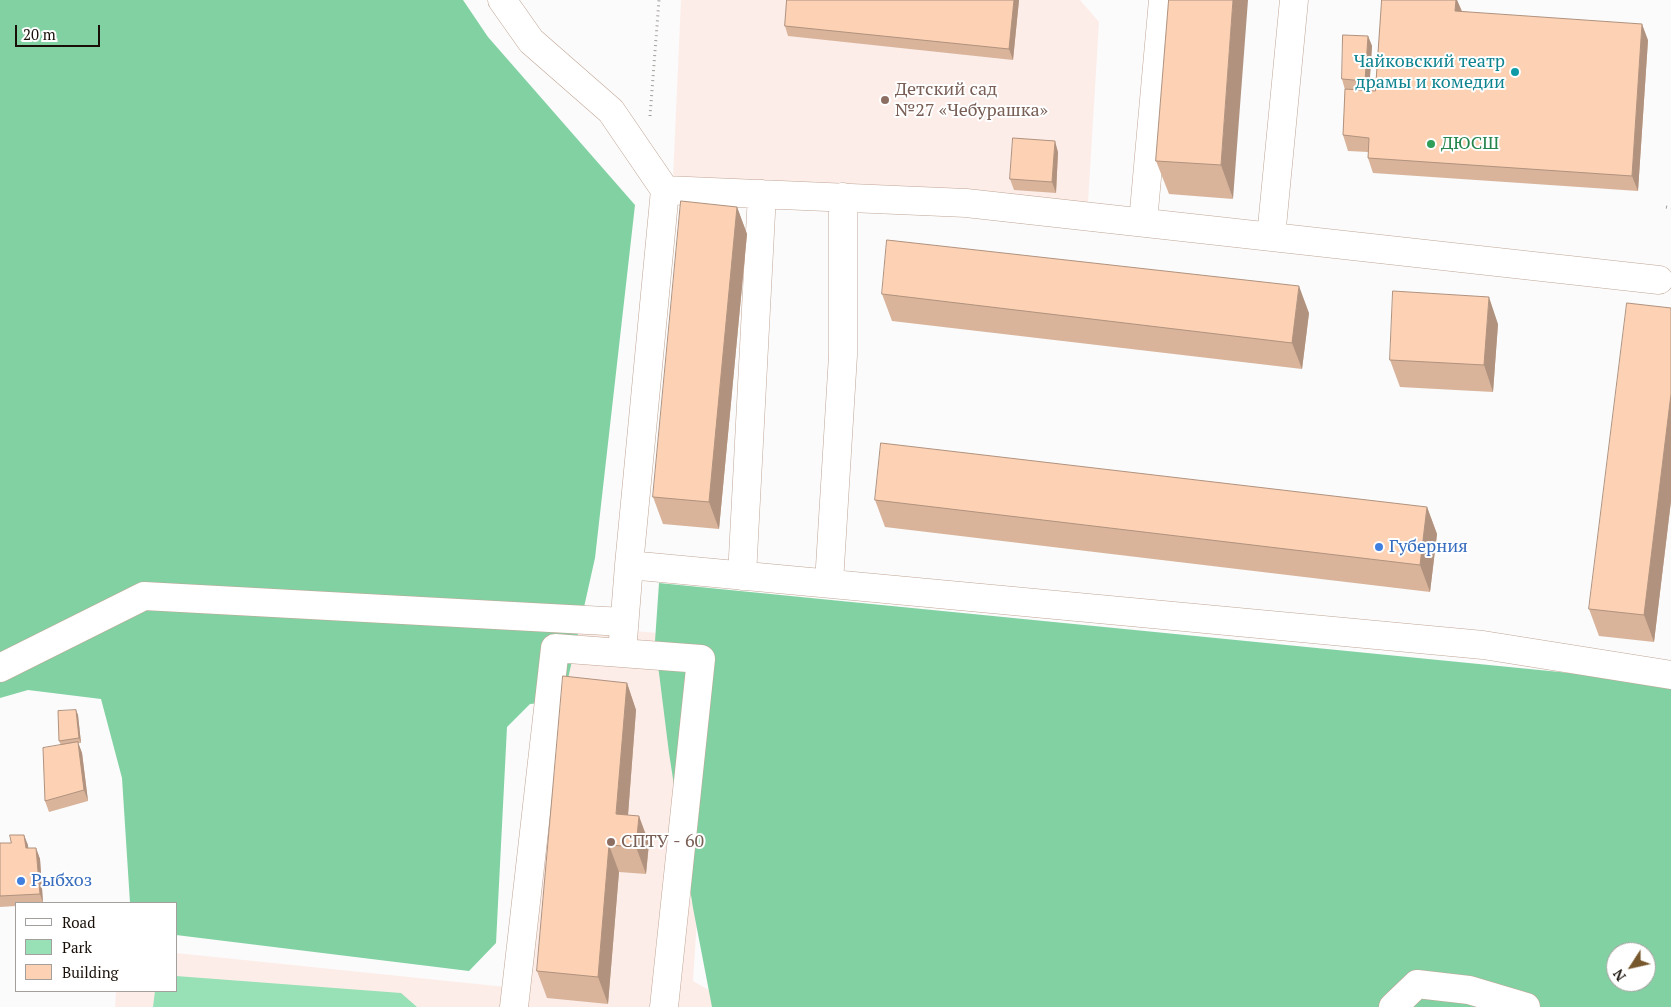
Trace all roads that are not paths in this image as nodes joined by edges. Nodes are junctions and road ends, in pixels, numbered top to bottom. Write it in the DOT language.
graph roads {
  1 [pos="502,0"];
  2 [pos="1163,0"];
  3 [pos="1294,0"];
  4 [pos="665,190"];
  5 [pos="762,194"];
  6 [pos="843,197"];
  7 [pos="1143,222"];
  8 [pos="1271,237"];
  9 [pos="1658,280"];
  10 [pos="629,565"];
  11 [pos="742,576"];
  12 [pos="829,584"];
  13 [pos="624,622"];
  14 [pos="622,653"];
  15 [pos="0,668"];
  16 [pos="1671,675"];
  17 [pos="668,1003"];
  18 [pos="514,1007"];
  19 [pos="1393,1007"];
  20 [pos="1526,1007"];
  1 -- 4 [label="lane"];
  2 -- 7 [label="lane"];
  3 -- 8 [label="lane"];
  4 -- 5 [label="lane"];
  4 -- 10 [label="lane"];
  5 -- 6 [label="lane"];
  5 -- 11 [label="lane"];
  6 -- 7 [label="lane"];
  6 -- 12 [label="lane"];
  7 -- 8 [label="lane"];
  8 -- 9 [label="lane"];
  10 -- 11 [label="lane"];
  10 -- 13 [label="lane"];
  11 -- 12 [label="lane"];
  12 -- 16 [label="lane"];
  13 -- 14 [label="lane"];
  13 -- 15 [label="lane"];
  14 -- 17 [label="lane"];
  14 -- 18 [label="lane"];
  19 -- 20 [label="lane"];
}
